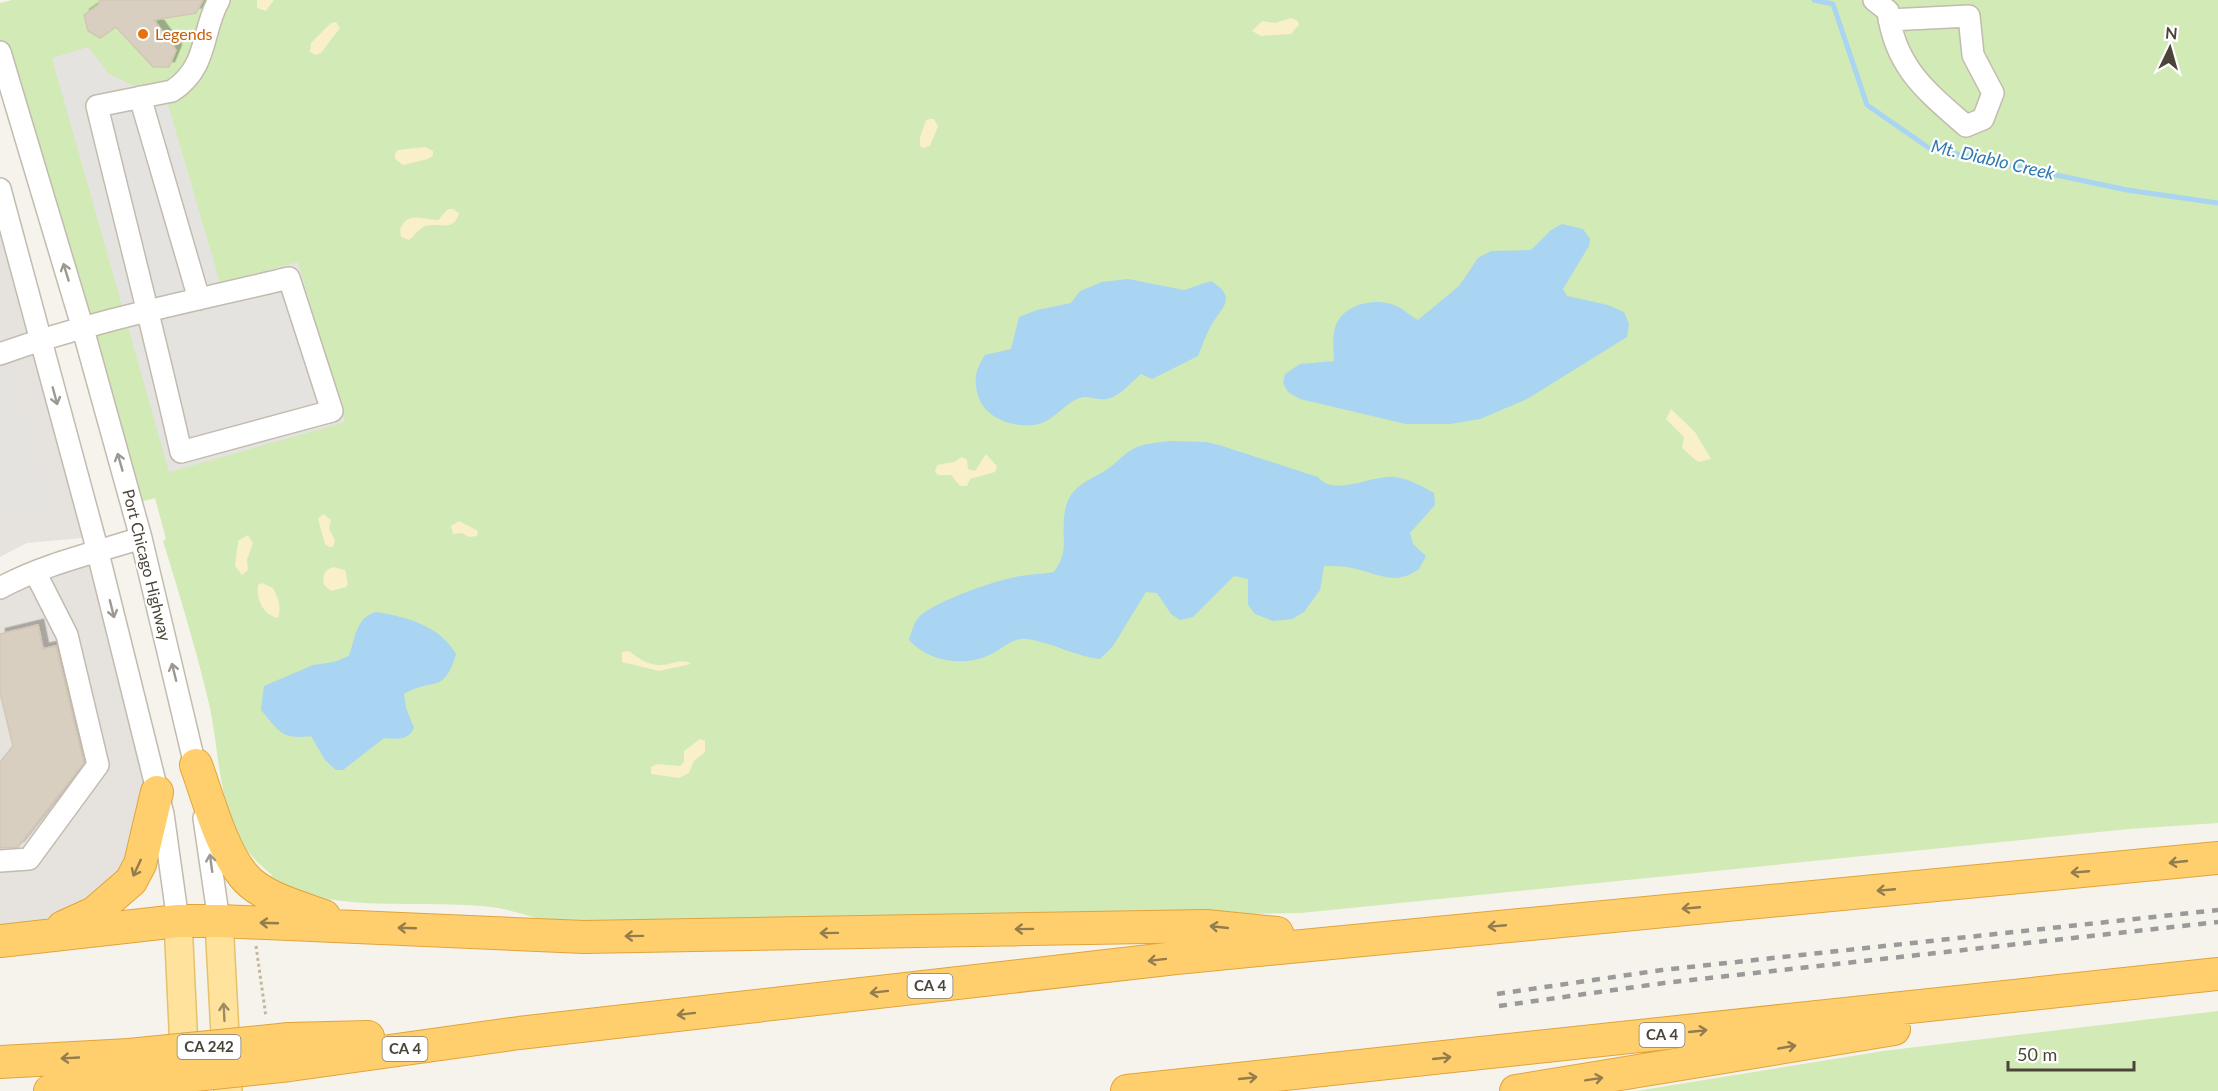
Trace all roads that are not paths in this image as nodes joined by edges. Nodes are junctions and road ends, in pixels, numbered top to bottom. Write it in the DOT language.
graph roads {
  1 [pos="219,0"];
  2 [pos="1874,0"];
  3 [pos="1967,8"];
  4 [pos="1889,20"];
  5 [pos="0,52"];
  6 [pos="140,97"];
  7 [pos="0,189"];
  8 [pos="199,299"];
  9 [pos="147,312"];
  10 [pos="83,328"];
  11 [pos="39,340"];
  12 [pos="0,354"];
  13 [pos="141,538"];
  14 [pos="97,552"];
  15 [pos="35,572"];
  16 [pos="0,588"];
  17 [pos="196,765"];
  18 [pos="157,792"];
  19 [pos="2218,858"];
  20 [pos="0,861"];
  21 [pos="178,921"];
  22 [pos="219,921"];
  23 [pos="349,926"];
  24 [pos="0,940"];
  25 [pos="1340,940"];
  26 [pos="2208,975"];
  27 [pos="519,1033"];
  28 [pos="0,1062"];
  29 [pos="129,1069"];
  30 [pos="50,1091"];
  31 [pos="186,1091"];
  32 [pos="228,1091"];
  33 [pos="1127,1091"];
  34 [pos="1516,1091"];
  1 -- 6 [label="street"];
  2 -- 4 [label="street"];
  3 -- 4 [label="street"];
  3 -- 4 [label="street"];
  10 -- 5 [label="street, Port Chicago Highway, one-way"];
  6 -- 8 [label="street"];
  6 -- 9 [label="street"];
  7 -- 11 [label="street"];
  8 -- 9 [label="street"];
  8 -- 9 [label="street"];
  9 -- 10 [label="street"];
  10 -- 11 [label="street"];
  13 -- 10 [label="street, Port Chicago Highway, one-way"];
  11 -- 12 [label="street"];
  11 -- 14 [label="street, one-way"];
  13 -- 14 [label="street"];
  17 -- 13 [label="street, Port Chicago Highway, one-way"];
  14 -- 15 [label="street"];
  14 -- 18 [label="street, one-way"];
  15 -- 16 [label="street"];
  15 -- 20 [label="street"];
  22 -- 17 [label="street, Port Chicago Highway, one-way"];
  17 -- 23 [label="highway"];
  18 -- 21 [label="street"];
  18 -- 24 [label="highway, one-way"];
  19 -- 25 [label="highway, CA 4, one-way"];
  21 -- 22 [label="highway"];
  21 -- 24 [label="highway"];
  21 -- 31 [label="main road"];
  23 -- 22 [label="highway, one-way"];
  32 -- 22 [label="main road, Port Chicago Highway, one-way"];
  25 -- 23 [label="highway, one-way"];
  25 -- 27 [label="highway, CA 4, one-way"];
  33 -- 26 [label="highway, CA 4, one-way"];
  34 -- 26 [label="highway, one-way"];
  27 -- 29 [label="highway, CA 242, bridge"];
  29 -- 28 [label="highway, CA 242, one-way"];
  29 -- 30 [label="highway"];
}
